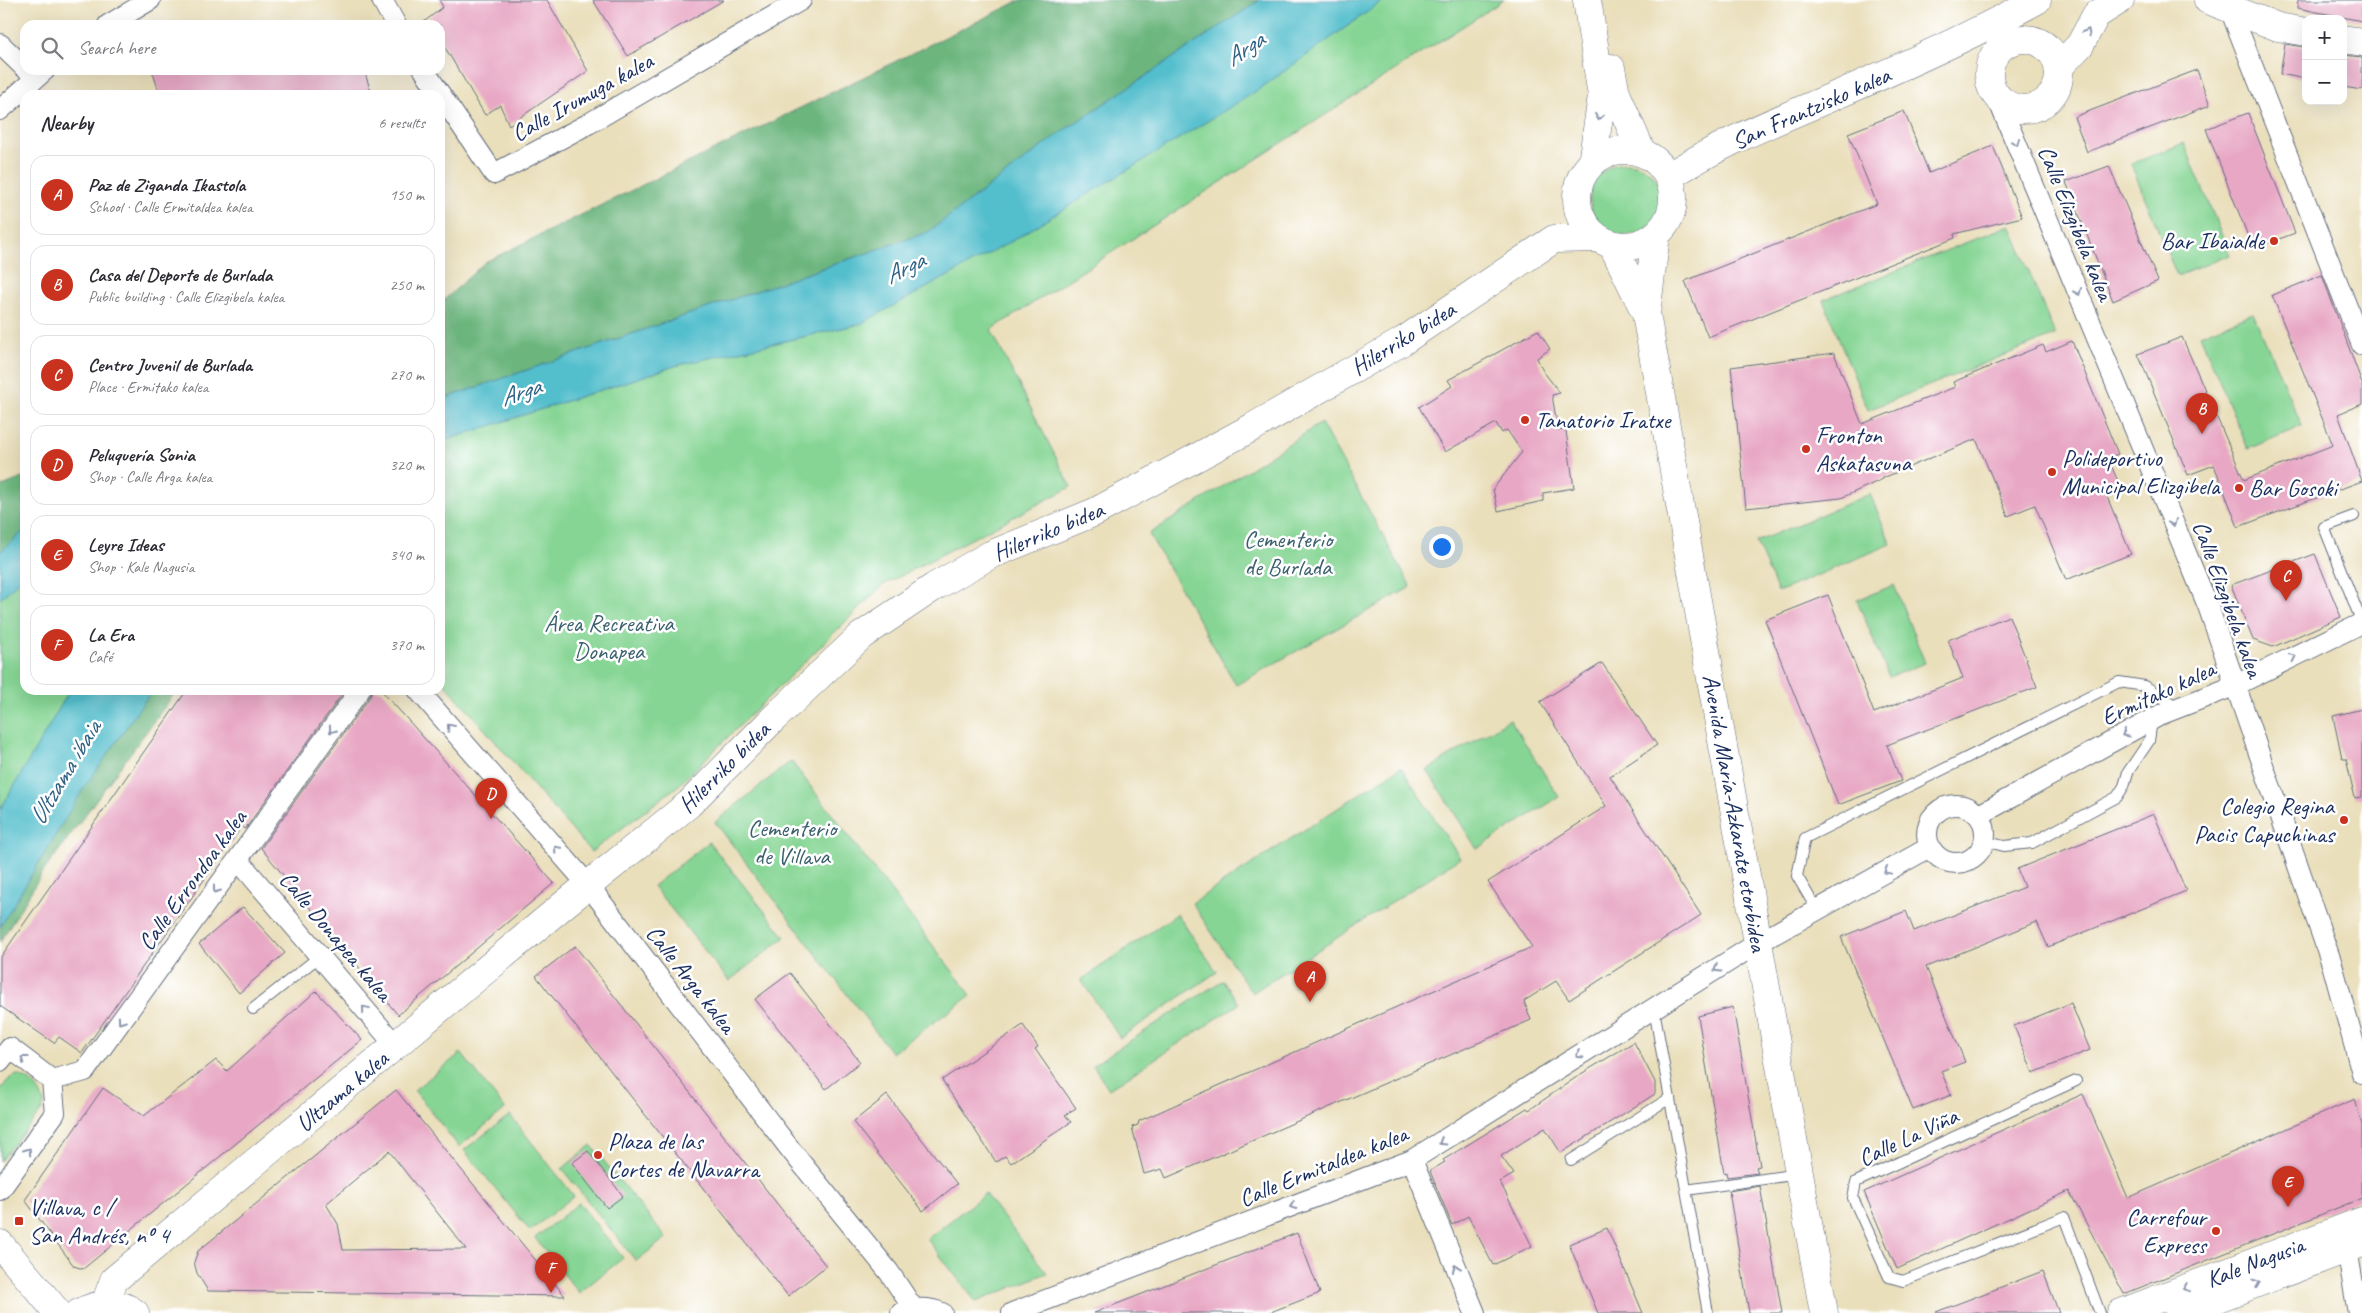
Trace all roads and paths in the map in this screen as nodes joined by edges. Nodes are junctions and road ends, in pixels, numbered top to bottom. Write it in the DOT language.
graph roads {
  1 [pos="150,0"];
  2 [pos="382,0"];
  3 [pos="801,0"];
  4 [pos="1587,0"];
  5 [pos="1599,0"];
  6 [pos="2037,0"];
  7 [pos="2120,0"];
  8 [pos="2219,4"];
  9 [pos="116,20"];
  10 [pos="393,20"];
  11 [pos="2302,31"];
  12 [pos="2000,34"];
  13 [pos="2347,39"];
  14 [pos="1954,42"];
  15 [pos="2362,42"];
  16 [pos="0,44"];
  17 [pos="20,60"];
  18 [pos="1989,68"];
  19 [pos="2058,68"];
  20 [pos="30,75"];
  21 [pos="427,75"];
  22 [pos="437,90"];
  23 [pos="1997,97"];
  24 [pos="445,101"];
  25 [pos="0,110"];
  26 [pos="1642,153"];
  27 [pos="1592,163"];
  28 [pos="1668,177"];
  29 [pos="1577,197"];
  30 [pos="1656,235"];
  31 [pos="1554,239"];
  32 [pos="1605,241"];
  33 [pos="1646,314"];
  34 [pos="2362,345"];
  35 [pos="2354,516"];
  36 [pos="2362,623"];
  37 [pos="2234,686"];
  38 [pos="356,695"];
  39 [pos="422,695"];
  40 [pos="2170,710"];
  41 [pos="1979,815"];
  42 [pos="1984,841"];
  43 [pos="1930,847"];
  44 [pos="238,860"];
  45 [pos="589,886"];
  46 [pos="1817,910"];
  47 [pos="1758,943"];
  48 [pos="320,956"];
  49 [pos="1654,1008"];
  50 [pos="253,1009"];
  51 [pos="396,1046"];
  52 [pos="0,1061"];
  53 [pos="2362,1073"];
  54 [pos="52,1080"];
  55 [pos="2076,1081"];
  56 [pos="1670,1098"];
  57 [pos="1412,1160"];
  58 [pos="1571,1160"];
  59 [pos="1800,1174"];
  60 [pos="0,1190"];
  61 [pos="1686,1190"];
  62 [pos="2362,1221"];
  63 [pos="2357,1241"];
  64 [pos="0,1244"];
  65 [pos="105,1304"];
  66 [pos="907,1311"];
  67 [pos="58,1313"];
  68 [pos="79,1313"];
  69 [pos="135,1313"];
  70 [pos="942,1313"];
  71 [pos="1012,1313"];
  72 [pos="1475,1313"];
  73 [pos="1708,1313"];
  74 [pos="1824,1313"];
  75 [pos="2100,1313"];
  76 [pos="2120,1313"];
  77 [pos="2179,1313"];
  78 [pos="2358,1313"];
  1 -- 9 [label="street"];
  2 -- 10 [label="street"];
  3 -- 24 [label="street, Calle Irumuga kalea"];
  4 -- 27 [label="street, one-way"];
  5 -- 26 [label="street"];
  6 -- 12 [label="street, San Frantzisko kalea"];
  19 -- 7 [label="street, one-way"];
  8 -- 11 [label="street"];
  8 -- 34 [label="street"];
  12 -- 14 [label="street, San Frantzisko kalea"];
  12 -- 18 [label="street"];
  12 -- 19 [label="street"];
  13 -- 15 [label="street"];
  14 -- 18 [label="street"];
  14 -- 28 [label="street, San Frantzisko kalea"];
  16 -- 17 [label="street"];
  18 -- 23 [label="street"];
  19 -- 23 [label="street"];
  20 -- 25 [label="street"];
  21 -- 22 [label="street, Calle Irumuga kalea"];
  23 -- 37 [label="street, Calle Elizgibela kalea, one-way"];
  26 -- 27 [label="street"];
  26 -- 28 [label="street"];
  27 -- 29 [label="street"];
  28 -- 30 [label="street"];
  29 -- 31 [label="street, Hilerriko bidea"];
  29 -- 32 [label="street"];
  30 -- 32 [label="street"];
  30 -- 33 [label="street"];
  31 -- 32 [label="street"];
  31 -- 45 [label="street, Hilerriko bidea"];
  32 -- 33 [label="street"];
  33 -- 47 [label="street, Avenida María-Azkarate etorbidea"];
  35 -- 36 [label="lane"];
  37 -- 36 [label="street, Ermitako kalea, one-way"];
  37 -- 40 [label="street, Ermitako kalea"];
  37 -- 53 [label="street, Calle Elizgibela kalea"];
  38 -- 44 [label="street, Calle Errondoa kalea, one-way"];
  45 -- 39 [label="street, Calle Arga kalea, one-way"];
  40 -- 41 [label="street, Ermitako kalea, one-way"];
  40 -- 42 [label="lane"];
  40 -- 46 [label="lane"];
  41 -- 42 [label="street"];
  41 -- 43 [label="street"];
  42 -- 43 [label="street"];
  43 -- 46 [label="street, one-way"];
  44 -- 48 [label="street, Calle Donapea kalea"];
  44 -- 54 [label="street, Calle Errondoa kalea, one-way"];
  45 -- 51 [label="street, Ultzama kalea"];
  45 -- 66 [label="street, Calle Arga kalea"];
  46 -- 47 [label="street"];
  47 -- 49 [label="street, Calle Ermitaldea kalea, one-way"];
  47 -- 59 [label="street, Avenida María-Azkarate etorbidea"];
  48 -- 50 [label="lane"];
  51 -- 48 [label="street, Calle Donapea kalea, one-way"];
  49 -- 56 [label="lane"];
  49 -- 57 [label="street, Calle Ermitaldea kalea, one-way"];
  51 -- 65 [label="street, Ultzama kalea"];
  54 -- 52 [label="street, one-way"];
  60 -- 54 [label="street, one-way"];
  55 -- 75 [label="lane, Calle La Viña"];
  56 -- 58 [label="lane"];
  56 -- 61 [label="lane"];
  57 -- 71 [label="street, Calle Ermitaldea kalea, one-way"];
  72 -- 57 [label="street, one-way"];
  59 -- 61 [label="lane"];
  59 -- 74 [label="street, Avenida María-Azkarate etorbidea"];
  61 -- 73 [label="lane"];
  62 -- 76 [label="street, Kale Nagusia, one-way"];
  77 -- 63 [label="street, Kale Nagusia, one-way"];
  63 -- 78 [label="street"];
  64 -- 67 [label="street"];
  65 -- 68 [label="street"];
  65 -- 69 [label="street"];
  66 -- 70 [label="street"];
}
